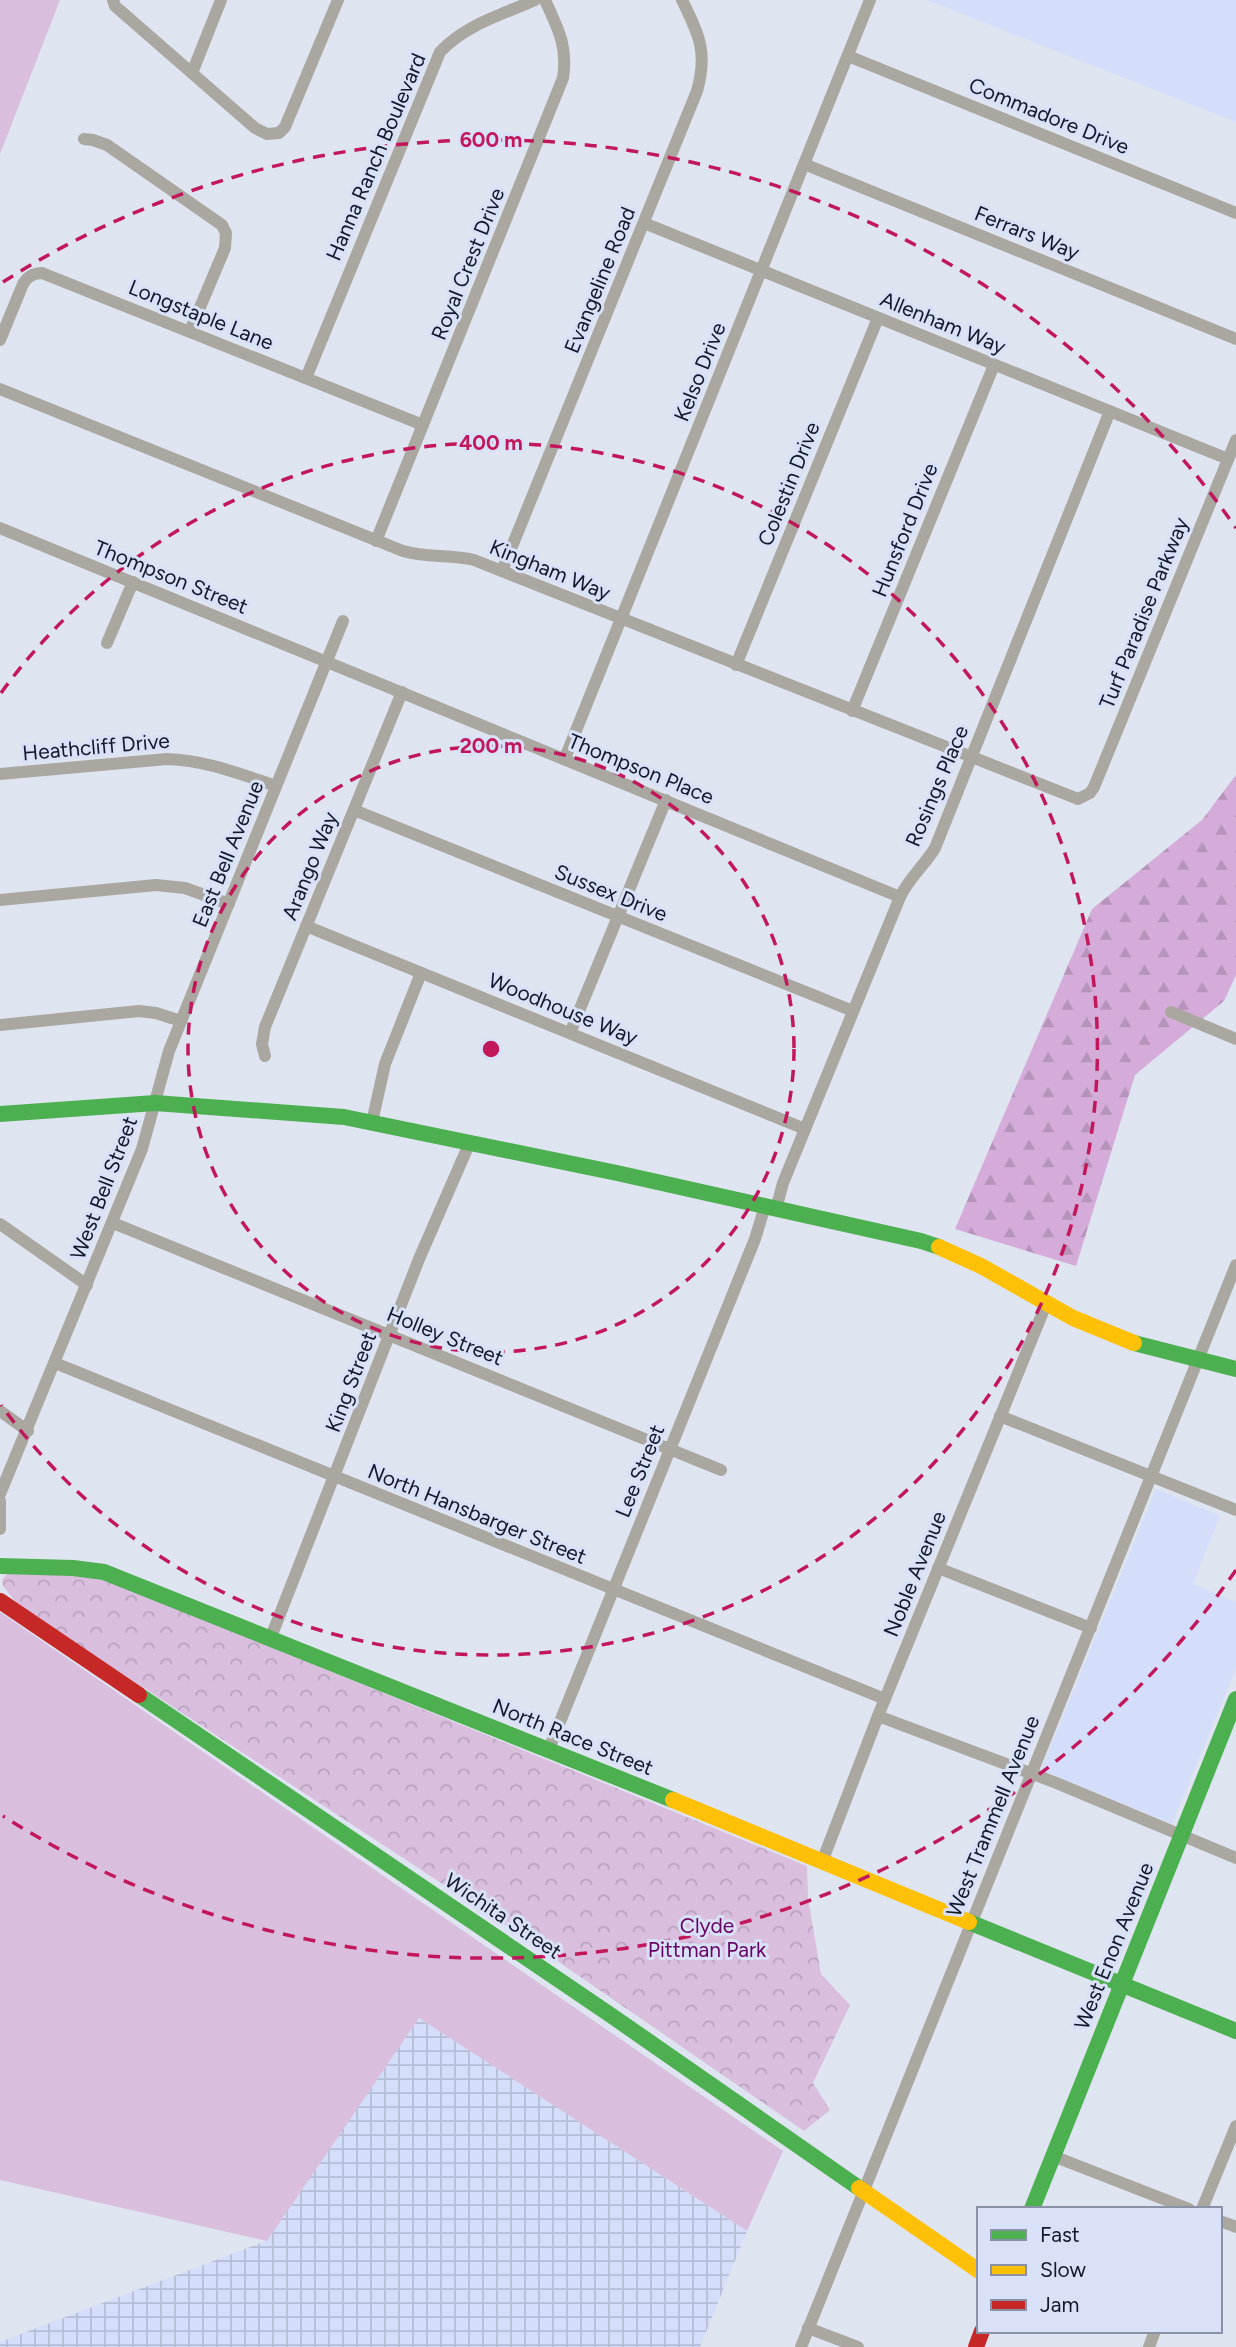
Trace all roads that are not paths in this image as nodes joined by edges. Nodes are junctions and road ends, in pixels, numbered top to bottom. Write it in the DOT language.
graph roads {
  1 [pos="113,0"];
  2 [pos="222,0"];
  3 [pos="338,0"];
  4 [pos="534,0"];
  5 [pos="545,0"];
  6 [pos="682,0"];
  7 [pos="870,0"];
  8 [pos="848,56"];
  9 [pos="192,73"];
  10 [pos="84,139"];
  11 [pos="804,164"];
  12 [pos="1236,213"];
  13 [pos="644,223"];
  14 [pos="761,271"];
  15 [pos="878,318"];
  16 [pos="190,331"];
  17 [pos="1236,339"];
  18 [pos="0,340"];
  19 [pos="994,365"];
  20 [pos="306,378"];
  21 [pos="0,388"];
  22 [pos="1110,411"];
  23 [pos="423,425"];
  24 [pos="1236,440"];
  25 [pos="1228,458"];
  26 [pos="1,531"];
  27 [pos="376,541"];
  28 [pos="502,571"];
  29 [pos="133,582"];
  30 [pos="621,619"];
  31 [pos="343,621"];
  32 [pos="107,643"];
  33 [pos="327,661"];
  34 [pos="736,665"];
  35 [pos="402,692"];
  36 [pos="852,711"];
  37 [pos="565,758"];
  38 [pos="971,758"];
  39 [pos="0,774"];
  40 [pos="276,786"];
  41 [pos="1084,797"];
  42 [pos="666,800"];
  43 [pos="354,810"];
  44 [pos="900,897"];
  45 [pos="0,900"];
  46 [pos="229,904"];
  47 [pos="618,916"];
  48 [pos="306,926"];
  49 [pos="421,972"];
  50 [pos="853,1011"];
  51 [pos="1171,1012"];
  52 [pos="181,1021"];
  53 [pos="0,1025"];
  54 [pos="570,1033"];
  55 [pos="1236,1039"];
  56 [pos="265,1056"];
  57 [pos="155,1103"];
  58 [pos="0,1115"];
  59 [pos="372,1122"];
  60 [pos="805,1129"];
  61 [pos="470,1142"];
  62 [pos="770,1207"];
  63 [pos="113,1223"];
  64 [pos="0,1224"];
  65 [pos="1236,1265"];
  66 [pos="87,1286"];
  67 [pos="1047,1302"];
  68 [pos="390,1335"];
  69 [pos="1196,1360"];
  70 [pos="55,1363"];
  71 [pos="1236,1369"];
  72 [pos="0,1411"];
  73 [pos="1000,1416"];
  74 [pos="28,1431"];
  75 [pos="670,1449"];
  76 [pos="721,1470"];
  77 [pos="1151,1476"];
  78 [pos="334,1477"];
  79 [pos="0,1494"];
  80 [pos="0,1502"];
  81 [pos="1236,1510"];
  82 [pos="0,1529"];
  83 [pos="0,1566"];
  84 [pos="938,1568"];
  85 [pos="0,1588"];
  86 [pos="613,1590"];
  87 [pos="0,1601"];
  88 [pos="19,1613"];
  89 [pos="1091,1628"];
  90 [pos="271,1637"];
  91 [pos="885,1699"];
  92 [pos="1236,1699"];
  93 [pos="878,1716"];
  94 [pos="549,1749"];
  95 [pos="1032,1774"];
  96 [pos="1181,1836"];
  97 [pos="1236,1858"];
  98 [pos="822,1862"];
  99 [pos="971,1922"];
  100 [pos="1121,1984"];
  101 [pos="1236,2031"];
  102 [pos="1236,2126"];
  103 [pos="1053,2156"];
  104 [pos="862,2191"];
  105 [pos="1033,2207"];
  106 [pos="1184,2207"];
  107 [pos="1203,2207"];
  108 [pos="977,2270"];
  109 [pos="808,2328"];
  110 [pos="801,2347"];
  111 [pos="859,2347"];
  1 -- 9 [label="street"];
  2 -- 9 [label="street"];
  3 -- 9 [label="street"];
  4 -- 20 [label="street, Hanna Ranch Boulevard"];
  5 -- 23 [label="street, Royal Crest Drive"];
  6 -- 13 [label="street, Evangeline Road"];
  7 -- 8 [label="street, Kelso Drive"];
  8 -- 11 [label="street, Kelso Drive"];
  8 -- 12 [label="street, Commadore Drive"];
  10 -- 16 [label="street"];
  11 -- 14 [label="street, Kelso Drive"];
  11 -- 17 [label="street, Ferrars Way"];
  13 -- 14 [label="street, Allenham Way"];
  13 -- 28 [label="street, Evangeline Road"];
  14 -- 15 [label="street, Allenham Way"];
  14 -- 30 [label="street, Kelso Drive"];
  15 -- 19 [label="street, Allenham Way"];
  15 -- 34 [label="street, Colestin Drive"];
  16 -- 18 [label="street, Longstaple Lane"];
  16 -- 20 [label="street, Longstaple Lane"];
  19 -- 22 [label="street, Allenham Way"];
  19 -- 36 [label="street, Hunsford Drive"];
  20 -- 23 [label="street, Longstaple Lane"];
  21 -- 27 [label="street, Kingham Way"];
  22 -- 25 [label="street, Allenham Way"];
  22 -- 38 [label="street, Rosings Place"];
  23 -- 27 [label="street, Royal Crest Drive"];
  24 -- 25 [label="street, Turf Paradise Parkway"];
  25 -- 41 [label="street, Turf Paradise Parkway"];
  26 -- 29 [label="street, Thompson Street"];
  27 -- 28 [label="street, Kingham Way"];
  28 -- 30 [label="street, Kingham Way"];
  29 -- 32 [label="street"];
  29 -- 33 [label="street, Thompson Street"];
  30 -- 34 [label="street, Kingham Way"];
  30 -- 37 [label="street, Kelso Drive"];
  31 -- 33 [label="street, East Bell Avenue"];
  33 -- 35 [label="street, Thompson Place"];
  33 -- 40 [label="street, East Bell Avenue"];
  34 -- 36 [label="street, Kingham Way"];
  35 -- 37 [label="street, Thompson Place"];
  35 -- 43 [label="street, Arango Way"];
  36 -- 38 [label="street, Kingham Way"];
  37 -- 42 [label="street, Thompson Place"];
  38 -- 41 [label="street, Kingham Way"];
  38 -- 44 [label="street, Rosings Place"];
  39 -- 40 [label="street, Heathcliff Drive"];
  40 -- 46 [label="street, East Bell Avenue"];
  42 -- 44 [label="street, Thompson Place"];
  42 -- 47 [label="street"];
  43 -- 47 [label="street, Sussex Drive"];
  43 -- 48 [label="street, Arango Way"];
  44 -- 50 [label="street, Rosings Place"];
  45 -- 46 [label="street"];
  46 -- 52 [label="street, East Bell Avenue"];
  47 -- 50 [label="street, Sussex Drive"];
  47 -- 54 [label="street"];
  48 -- 49 [label="street, Woodhouse Way"];
  48 -- 56 [label="street, Arango Way"];
  49 -- 54 [label="street, Woodhouse Way"];
  49 -- 59 [label="street"];
  50 -- 60 [label="street, Rosings Place"];
  51 -- 55 [label="street"];
  52 -- 53 [label="street"];
  52 -- 57 [label="street, East Bell Avenue"];
  54 -- 60 [label="street, Woodhouse Way"];
  57 -- 58 [label="street"];
  57 -- 59 [label="street"];
  57 -- 63 [label="street, West Bell Street"];
  59 -- 61 [label="street"];
  60 -- 62 [label="street, Rosings Place"];
  61 -- 62 [label="street"];
  61 -- 68 [label="street, King Street"];
  62 -- 67 [label="street"];
  62 -- 75 [label="street, Lee Street"];
  63 -- 66 [label="street, West Bell Street"];
  63 -- 68 [label="street, Holley Street"];
  64 -- 66 [label="street"];
  65 -- 69 [label="street, West Trammell Avenue"];
  66 -- 70 [label="street, West Bell Street"];
  67 -- 69 [label="street"];
  67 -- 73 [label="street, Noble Avenue"];
  68 -- 75 [label="street, Holley Street"];
  68 -- 78 [label="street, King Street"];
  69 -- 71 [label="street"];
  69 -- 77 [label="street, West Trammell Avenue"];
  70 -- 74 [label="street, West Bell Street"];
  70 -- 78 [label="street, North Hansbarger Street"];
  72 -- 74 [label="street"];
  73 -- 77 [label="street"];
  73 -- 84 [label="street, Noble Avenue"];
  74 -- 79 [label="street, West Bell Street"];
  75 -- 76 [label="street, Holley Street"];
  75 -- 86 [label="street, Lee Street"];
  77 -- 81 [label="street"];
  77 -- 89 [label="street, West Trammell Avenue"];
  78 -- 86 [label="street, North Hansbarger Street"];
  78 -- 90 [label="street, King Street"];
  80 -- 82 [label="street"];
  83 -- 90 [label="street, North Race Street"];
  84 -- 89 [label="street"];
  84 -- 91 [label="street, Noble Avenue"];
  85 -- 88 [label="street"];
  86 -- 91 [label="street, North Hansbarger Street"];
  86 -- 94 [label="street, Lee Street"];
  87 -- 88 [label="street, Wichita Street"];
  88 -- 104 [label="street, Wichita Street"];
  89 -- 95 [label="street, West Trammell Avenue"];
  90 -- 94 [label="street, North Race Street"];
  91 -- 93 [label="street, Noble Avenue"];
  92 -- 96 [label="street, West Enon Avenue"];
  93 -- 95 [label="street"];
  93 -- 98 [label="street, Noble Avenue"];
  94 -- 98 [label="street, North Race Street"];
  95 -- 96 [label="street"];
  95 -- 99 [label="street, West Trammell Avenue"];
  96 -- 97 [label="street"];
  96 -- 100 [label="street, West Enon Avenue"];
  98 -- 99 [label="street, North Race Street"];
  99 -- 100 [label="street, North Race Street"];
  99 -- 104 [label="street, West Trammell Avenue"];
  100 -- 101 [label="street, North Race Street"];
  100 -- 103 [label="street, West Enon Avenue"];
  102 -- 107 [label="street"];
  103 -- 105 [label="street, West Enon Avenue"];
  103 -- 106 [label="street"];
  104 -- 108 [label="street, Wichita Street"];
  104 -- 109 [label="street, West Trammell Avenue"];
  109 -- 110 [label="street, West Trammell Avenue"];
  109 -- 111 [label="street"];
}
